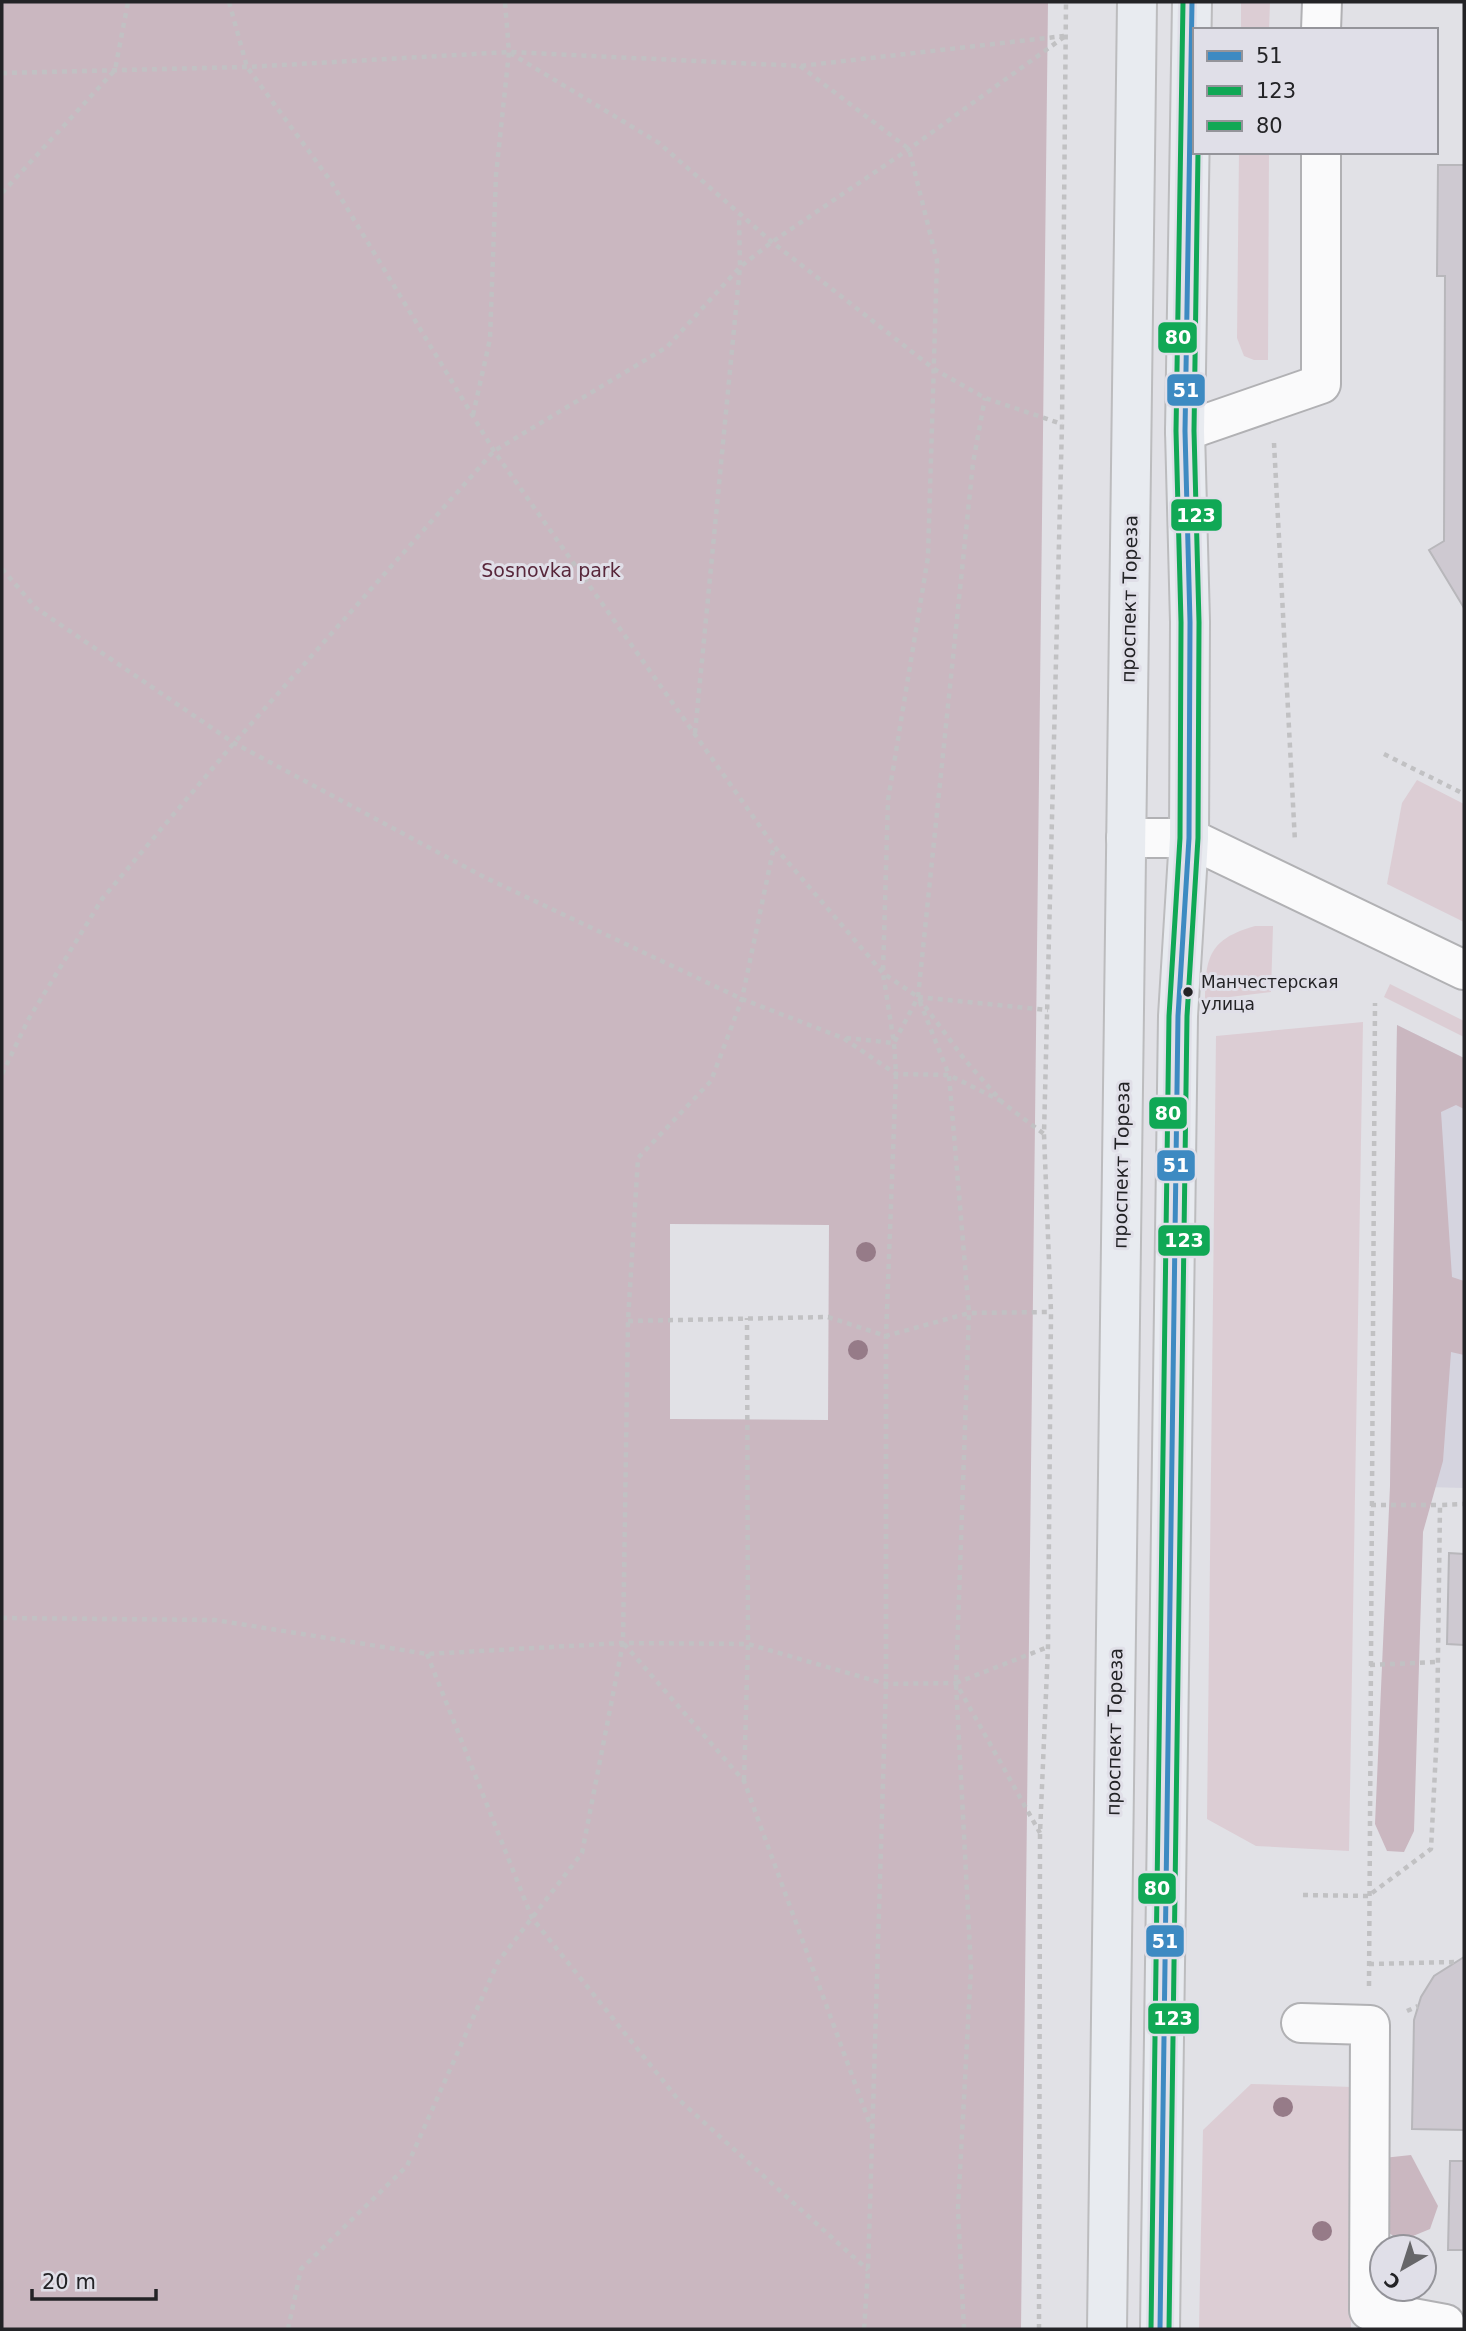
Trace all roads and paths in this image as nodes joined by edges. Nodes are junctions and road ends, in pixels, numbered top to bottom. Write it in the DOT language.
graph roads {
  1 [pos="128,2"];
  2 [pos="229,2"];
  3 [pos="505,2"];
  4 [pos="1066,2"];
  5 [pos="1137,2"];
  6 [pos="1192,2"];
  7 [pos="1322,2"];
  8 [pos="1321,28"];
  9 [pos="1065,36"];
  10 [pos="509,52"];
  11 [pos="800,66"];
  12 [pos="247,67"];
  13 [pos="115,70"];
  14 [pos="2,72"];
  15 [pos="909,149"];
  16 [pos="1321,154"];
  17 [pos="2,193"];
  18 [pos="739,214"];
  19 [pos="772,242"];
  20 [pos="740,267"];
  21 [pos="934,369"];
  22 [pos="985,398"];
  23 [pos="1279,399"];
  24 [pos="472,415"];
  25 [pos="1062,424"];
  26 [pos="1185,431"];
  27 [pos="494,451"];
  28 [pos="2,569"];
  29 [pos="695,733"];
  30 [pos="234,743"];
  31 [pos="1384,754"];
  32 [pos="1464,794"];
  33 [pos="1126,838"];
  34 [pos="1189,838"];
  35 [pos="1295,842"];
  36 [pos="774,846"];
  37 [pos="1464,970"];
  38 [pos="883,973"];
  39 [pos="919,997"];
  40 [pos="742,999"];
  41 [pos="1375,1003"];
  42 [pos="1048,1010"];
  43 [pos="843,1038"];
  44 [pos="894,1043"];
  45 [pos="2,1074"];
  46 [pos="896,1074"];
  47 [pos="949,1075"];
  48 [pos="1003,1102"];
  49 [pos="1044,1134"];
  50 [pos="1051,1312"];
  51 [pos="969,1313"];
  52 [pos="747,1318"];
  53 [pos="628,1321"];
  54 [pos="886,1336"];
  55 [pos="1371,1504"];
  56 [pos="1464,1504"];
  57 [pos="1440,1505"];
  58 [pos="2,1618"];
  59 [pos="623,1643"];
  60 [pos="748,1644"];
  61 [pos="1048,1647"];
  62 [pos="427,1654"];
  63 [pos="1437,1662"];
  64 [pos="1370,1664"];
  65 [pos="956,1683"];
  66 [pos="886,1684"];
  67 [pos="744,1781"];
  68 [pos="1040,1833"];
  69 [pos="1303,1895"];
  70 [pos="1368,1896"];
  71 [pos="532,1918"];
  72 [pos="1455,1962"];
  73 [pos="1369,1964"];
  74 [pos="1301,2023"];
  75 [pos="1370,2025"];
  76 [pos="872,2131"];
  77 [pos="868,2271"];
  78 [pos="288,2329"];
  79 [pos="864,2329"];
  80 [pos="964,2329"];
  81 [pos="1039,2329"];
  82 [pos="1107,2329"];
  83 [pos="1160,2329"];
  84 [pos="1447,2329"];
  1 -- 13 [label="path"];
  2 -- 12 [label="path"];
  3 -- 10 [label="path"];
  4 -- 9 [label="path"];
  5 -- 33 [label="main road, проспект Тореза"];
  6 -- 26 [label="main road"];
  7 -- 8 [label="street"];
  9 -- 11 [label="path"];
  9 -- 15 [label="path"];
  9 -- 25 [label="path"];
  10 -- 11 [label="path"];
  10 -- 12 [label="path"];
  10 -- 18 [label="path"];
  10 -- 24 [label="path"];
  11 -- 15 [label="path"];
  12 -- 13 [label="path"];
  12 -- 24 [label="path"];
  13 -- 14 [label="path"];
  13 -- 17 [label="path"];
  15 -- 19 [label="path"];
  15 -- 21 [label="path"];
  16 -- 23 [label="street"];
  18 -- 19 [label="path"];
  18 -- 20 [label="path"];
  19 -- 20 [label="path"];
  19 -- 21 [label="path"];
  20 -- 27 [label="path"];
  20 -- 29 [label="path"];
  21 -- 22 [label="path"];
  21 -- 38 [label="path"];
  22 -- 25 [label="path"];
  22 -- 39 [label="path"];
  23 -- 26 [label="street"];
  23 -- 35 [label="path"];
  24 -- 27 [label="path"];
  25 -- 42 [label="path"];
  26 -- 34 [label="main road"];
  27 -- 29 [label="path"];
  27 -- 30 [label="path"];
  28 -- 30 [label="path"];
  29 -- 36 [label="path"];
  30 -- 40 [label="path"];
  30 -- 45 [label="path"];
  31 -- 32 [label="path"];
  33 -- 34 [label="street"];
  33 -- 82 [label="main road, проспект Тореза"];
  34 -- 37 [label="street"];
  34 -- 83 [label="main road"];
  36 -- 38 [label="path"];
  36 -- 40 [label="path"];
  38 -- 39 [label="path"];
  38 -- 44 [label="path"];
  39 -- 42 [label="path"];
  39 -- 44 [label="path"];
  39 -- 47 [label="path"];
  39 -- 48 [label="path"];
  40 -- 43 [label="path"];
  40 -- 53 [label="path"];
  41 -- 55 [label="path"];
  42 -- 49 [label="path"];
  43 -- 44 [label="path"];
  43 -- 46 [label="path"];
  44 -- 46 [label="path"];
  46 -- 47 [label="path"];
  46 -- 54 [label="path"];
  47 -- 48 [label="path"];
  47 -- 51 [label="path"];
  48 -- 49 [label="path"];
  49 -- 50 [label="path"];
  50 -- 51 [label="path"];
  50 -- 61 [label="path"];
  51 -- 54 [label="path"];
  51 -- 65 [label="path"];
  52 -- 53 [label="path"];
  52 -- 54 [label="path"];
  52 -- 60 [label="path"];
  53 -- 59 [label="path"];
  54 -- 66 [label="path"];
  55 -- 57 [label="path"];
  55 -- 64 [label="path"];
  56 -- 57 [label="path"];
  57 -- 63 [label="path"];
  58 -- 62 [label="path"];
  59 -- 60 [label="path"];
  59 -- 62 [label="path"];
  59 -- 67 [label="path"];
  59 -- 71 [label="path"];
  60 -- 66 [label="path"];
  60 -- 67 [label="path"];
  61 -- 65 [label="path"];
  61 -- 68 [label="path"];
  62 -- 71 [label="path"];
  63 -- 64 [label="path"];
  63 -- 70 [label="path"];
  64 -- 70 [label="path"];
  65 -- 66 [label="path"];
  65 -- 68 [label="path"];
  65 -- 80 [label="path"];
  66 -- 76 [label="path"];
  67 -- 76 [label="path"];
  68 -- 81 [label="path"];
  69 -- 70 [label="path"];
  70 -- 73 [label="path"];
  71 -- 77 [label="path"];
  71 -- 78 [label="path"];
  72 -- 73 [label="path"];
  73 -- 75 [label="path"];
  74 -- 75 [label="street"];
  75 -- 84 [label="street"];
  76 -- 77 [label="path"];
  77 -- 79 [label="path"];
}
